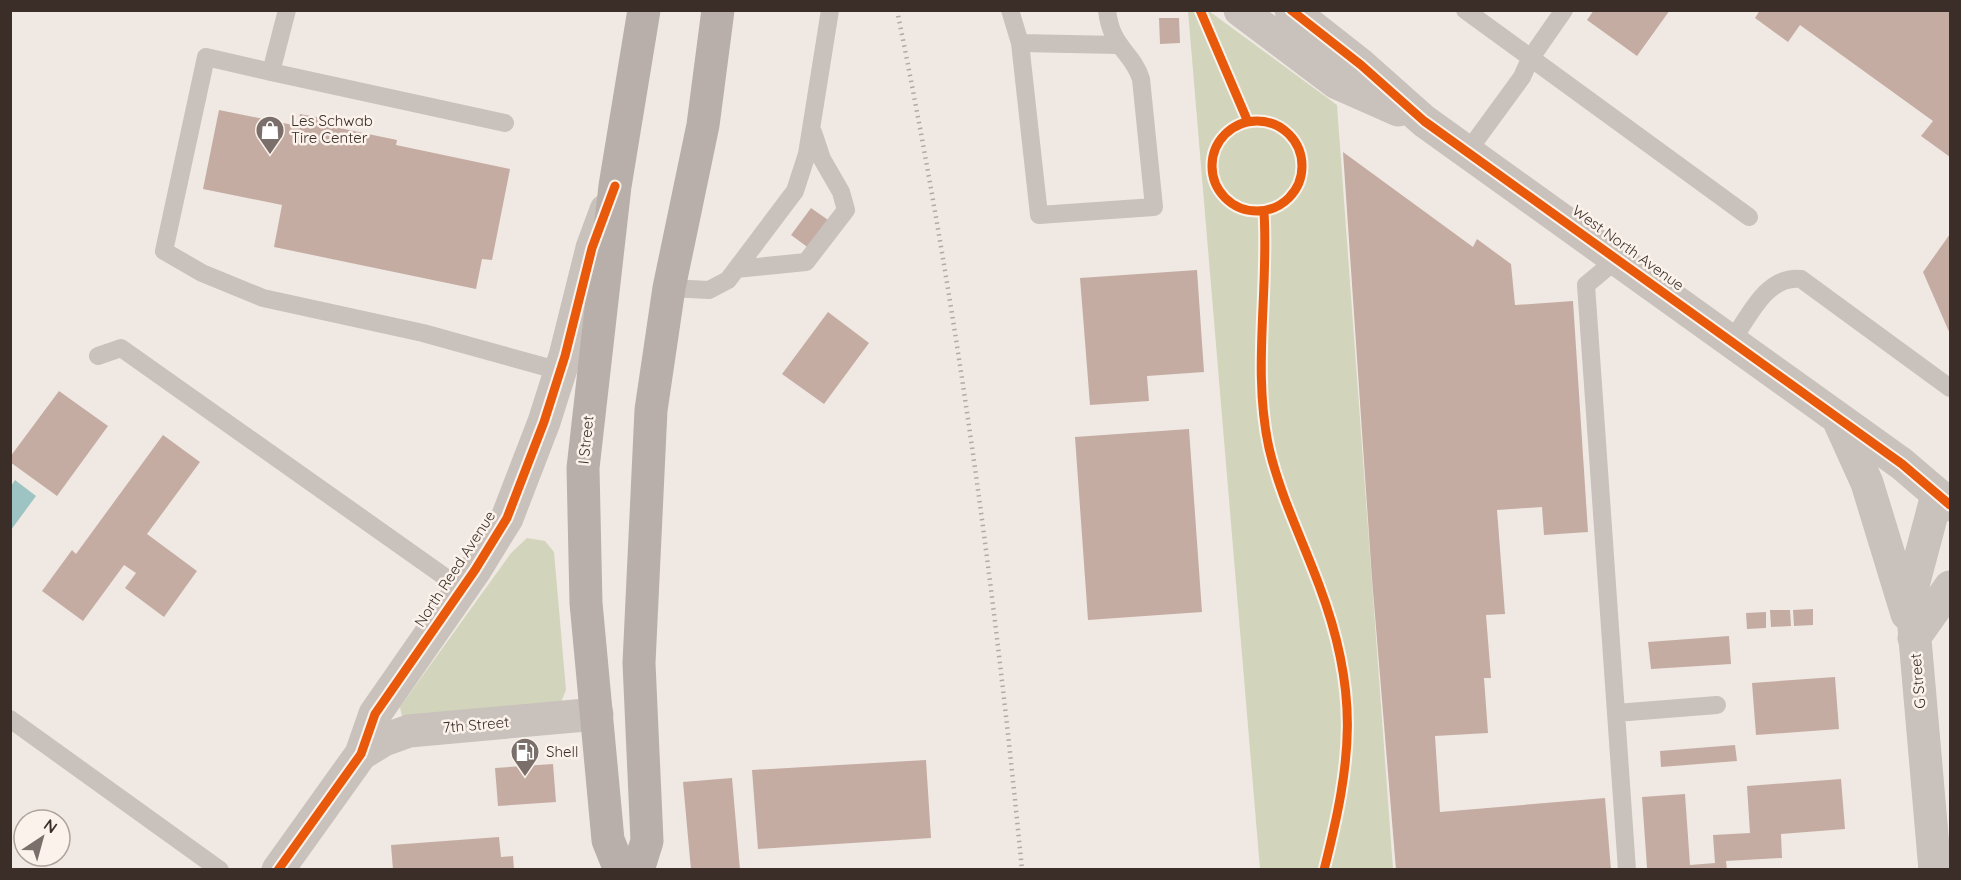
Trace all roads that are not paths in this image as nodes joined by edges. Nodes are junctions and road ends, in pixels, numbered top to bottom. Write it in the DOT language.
graph roads {
  1 [pos="287,10"];
  2 [pos="644,10"];
  3 [pos="718,10"];
  4 [pos="831,10"];
  5 [pos="1010,10"];
  6 [pos="1107,10"];
  7 [pos="1240,10"];
  8 [pos="1291,10"];
  9 [pos="1564,10"];
  10 [pos="1466,11"];
  11 [pos="1020,43"];
  12 [pos="1118,45"];
  13 [pos="1530,58"];
  14 [pos="271,72"];
  15 [pos="1424,121"];
  16 [pos="505,123"];
  17 [pos="811,127"];
  18 [pos="1468,151"];
  19 [pos="615,186"];
  20 [pos="1749,217"];
  21 [pos="1617,259"];
  22 [pos="736,269"];
  23 [pos="669,288"];
  24 [pos="1731,342"];
  25 [pos="98,356"];
  26 [pos="560,371"];
  27 [pos="1950,388"];
  28 [pos="1839,421"];
  29 [pos="1944,500"];
  30 [pos="1950,587"];
  31 [pos="462,589"];
  32 [pos="1914,638"];
  33 [pos="1717,705"];
  34 [pos="1616,713"];
  35 [pos="597,714"];
  36 [pos="10,719"];
  37 [pos="361,754"];
  38 [pos="1940,854"];
  39 [pos="299,856"];
  40 [pos="220,870"];
  41 [pos="278,870"];
  42 [pos="620,870"];
  43 [pos="638,870"];
  44 [pos="1627,870"];
  1 -- 14 [label="lane"];
  2 -- 19 [label="main road, I Street"];
  3 -- 23 [label="main road"];
  4 -- 17 [label="lane"];
  5 -- 11 [label="lane"];
  6 -- 12 [label="lane"];
  7 -- 15 [label="street, West North Avenue"];
  8 -- 15 [label="street, West North Avenue"];
  9 -- 13 [label="lane"];
  10 -- 13 [label="lane"];
  11 -- 12 [label="lane"];
  11 -- 12 [label="lane"];
  13 -- 18 [label="lane"];
  13 -- 20 [label="lane"];
  14 -- 16 [label="lane"];
  14 -- 26 [label="lane"];
  15 -- 18 [label="street, West North Avenue"];
  17 -- 22 [label="lane"];
  17 -- 22 [label="lane"];
  18 -- 21 [label="street, West North Avenue"];
  19 -- 26 [label="street, North Reed Avenue"];
  19 -- 35 [label="main road, I Street"];
  21 -- 24 [label="street, West North Avenue"];
  21 -- 34 [label="lane"];
  22 -- 23 [label="lane"];
  23 -- 43 [label="main road"];
  24 -- 27 [label="lane"];
  24 -- 28 [label="street, West North Avenue"];
  25 -- 31 [label="lane"];
  26 -- 31 [label="street, North Reed Avenue"];
  28 -- 29 [label="street, West North Avenue"];
  28 -- 32 [label="street"];
  29 -- 32 [label="street, G Street"];
  30 -- 32 [label="street"];
  31 -- 37 [label="street, North Reed Avenue"];
  32 -- 38 [label="street, G Street"];
  33 -- 34 [label="lane"];
  34 -- 44 [label="lane"];
  35 -- 37 [label="street, 7th Street"];
  35 -- 42 [label="main road, I Street"];
  36 -- 40 [label="lane"];
  37 -- 39 [label="street, North Reed Avenue"];
  39 -- 41 [label="street, North Reed Avenue"];
}
